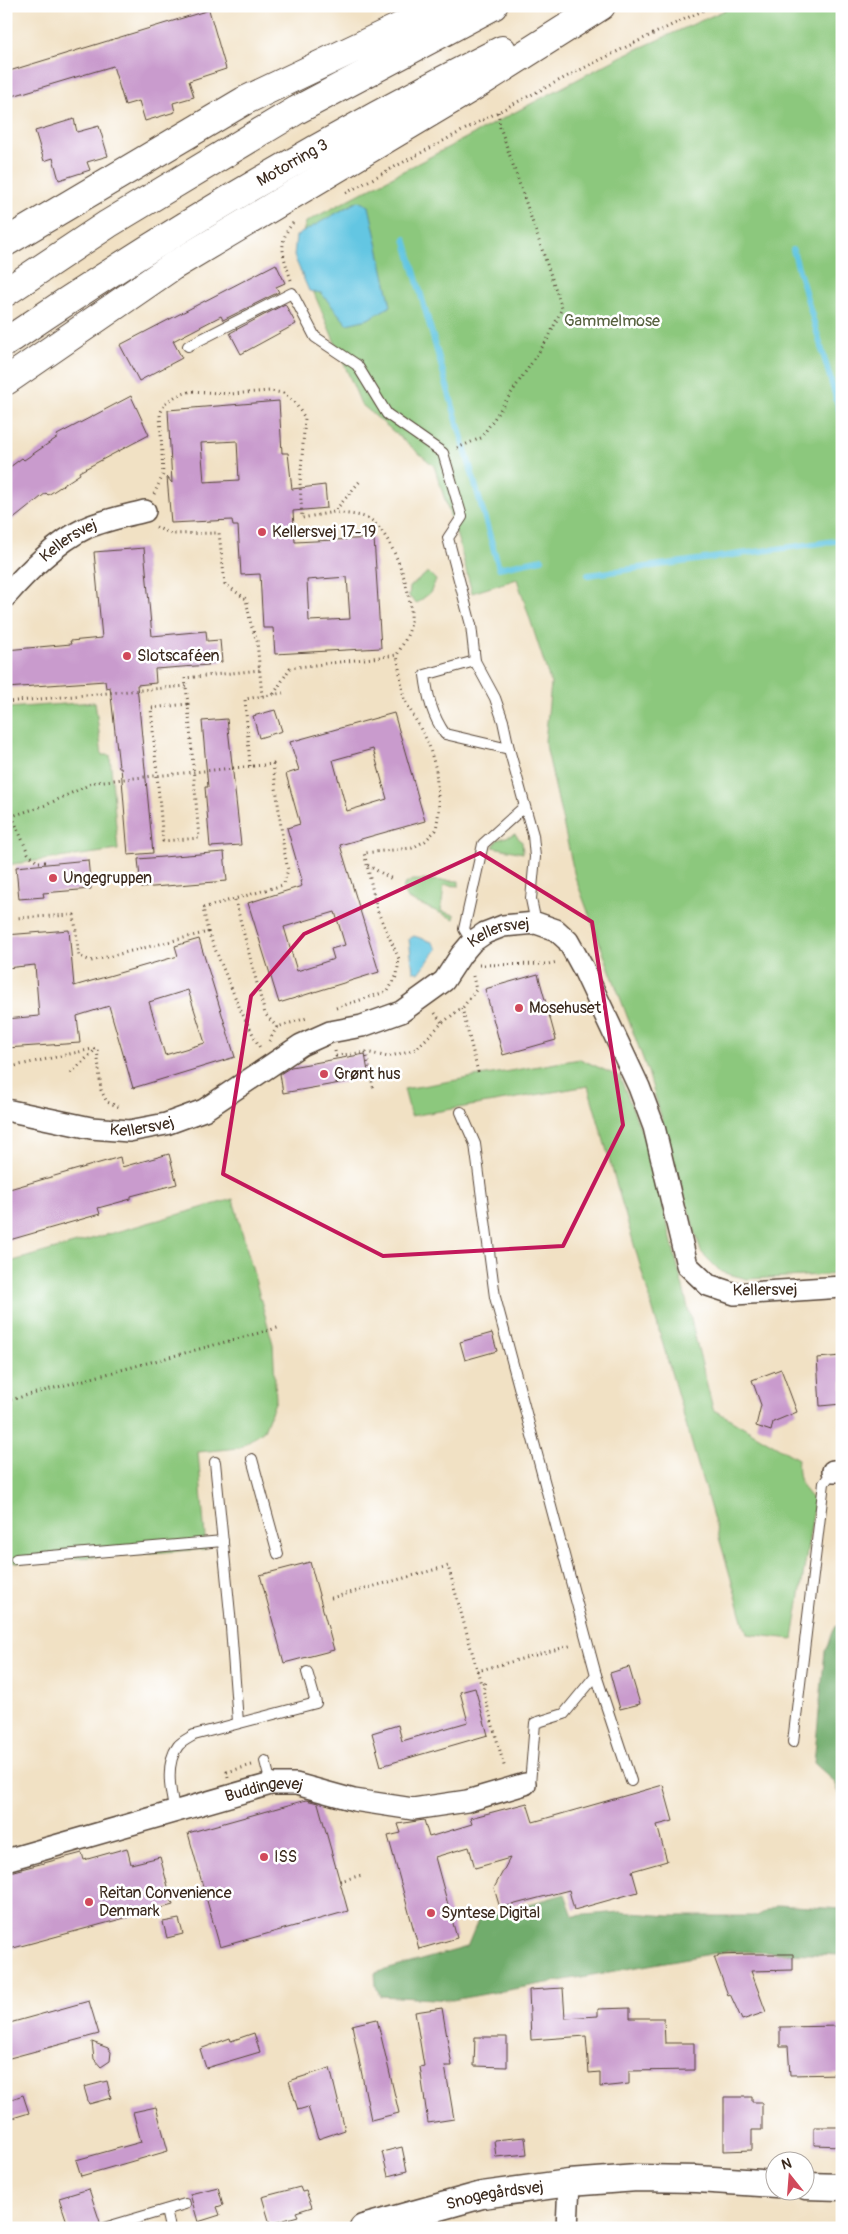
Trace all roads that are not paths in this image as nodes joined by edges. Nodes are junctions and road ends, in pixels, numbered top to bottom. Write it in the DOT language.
graph roads {
  1 [pos="467,6"];
  2 [pos="492,6"];
  3 [pos="590,6"];
  4 [pos="601,6"];
  5 [pos="6,242"];
  6 [pos="6,292"];
  7 [pos="6,342"];
  8 [pos="188,346"];
  9 [pos="6,380"];
  10 [pos="145,511"];
  11 [pos="6,596"];
  12 [pos="475,661"];
  13 [pos="508,749"];
  14 [pos="524,807"];
  15 [pos="536,923"];
  16 [pos="472,942"];
  17 [pos="6,1110"];
  18 [pos="461,1112"];
  19 [pos="842,1287"];
  20 [pos="252,1459"];
  21 [pos="215,1462"];
  22 [pos="837,1471"];
  23 [pos="223,1541"];
  24 [pos="278,1554"];
  25 [pos="16,1559"];
  26 [pos="307,1672"];
  27 [pos="596,1675"];
  28 [pos="238,1722"];
  29 [pos="793,1742"];
  30 [pos="265,1761"];
  31 [pos="631,1781"];
  32 [pos="271,1784"];
  33 [pos="527,1784"];
  34 [pos="175,1811"];
  35 [pos="6,1860"];
  36 [pos="569,2182"];
  37 [pos="766,2183"];
  38 [pos="816,2186"];
  39 [pos="842,2187"];
  40 [pos="185,2204"];
  41 [pos="166,2210"];
  42 [pos="104,2228"];
  43 [pos="170,2228"];
  44 [pos="363,2228"];
  45 [pos="567,2228"];
  1 -- 5 [label="highway"];
  2 -- 6 [label="highway"];
  3 -- 7 [label="highway, Motorring 3"];
  4 -- 9 [label="highway"];
  8 -- 12 [label="lane"];
  10 -- 11 [label="street, Kellersvej"];
  12 -- 13 [label="lane"];
  12 -- 13 [label="lane"];
  13 -- 14 [label="lane"];
  14 -- 15 [label="lane"];
  14 -- 16 [label="lane"];
  15 -- 16 [label="street, Kellersvej"];
  15 -- 19 [label="street, Kellersvej"];
  16 -- 17 [label="street, Kellersvej"];
  18 -- 27 [label="lane"];
  20 -- 24 [label="lane"];
  21 -- 23 [label="lane"];
  22 -- 29 [label="lane"];
  23 -- 25 [label="lane"];
  23 -- 28 [label="lane"];
  26 -- 28 [label="lane"];
  27 -- 31 [label="lane"];
  27 -- 33 [label="lane"];
  28 -- 34 [label="lane"];
  30 -- 32 [label="lane"];
  32 -- 33 [label="street, Buddingevej"];
  32 -- 34 [label="street, Buddingevej"];
  34 -- 35 [label="street, Buddingevej"];
  36 -- 37 [label="street, Snogegårdsvej"];
  36 -- 44 [label="street, Snogegårdsvej"];
  36 -- 45 [label="street, Snogegårdsvej"];
  38 -- 39 [label="street"];
  40 -- 41 [label="lane"];
  41 -- 42 [label="lane"];
  41 -- 43 [label="lane"];
}
